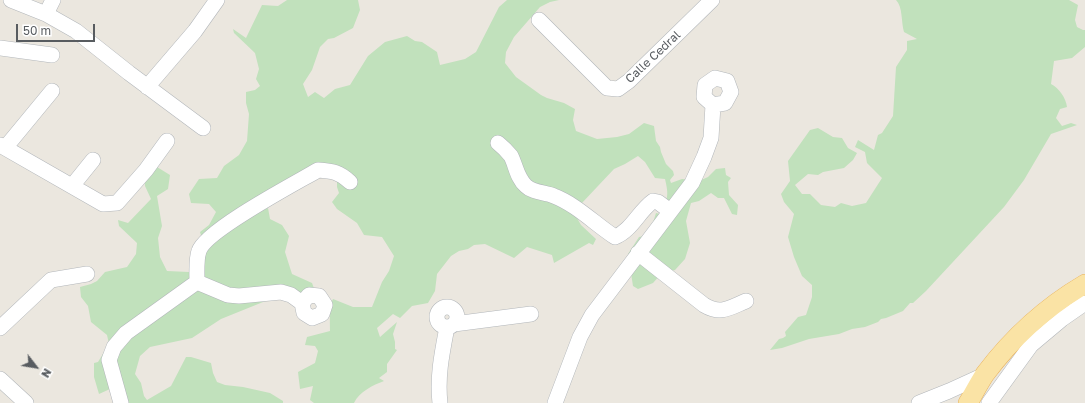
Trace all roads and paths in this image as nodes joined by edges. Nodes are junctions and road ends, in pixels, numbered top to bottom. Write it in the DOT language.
graph roads {
  1 [pos="11,0"];
  2 [pos="53,0"];
  3 [pos="217,0"];
  4 [pos="712,0"];
  5 [pos="46,14"];
  6 [pos="539,20"];
  7 [pos="0,48"];
  8 [pos="52,55"];
  9 [pos="147,86"];
  10 [pos="52,91"];
  11 [pos="713,105"];
  12 [pos="203,128"];
  13 [pos="168,141"];
  14 [pos="498,143"];
  15 [pos="3,147"];
  16 [pos="93,160"];
  17 [pos="350,182"];
  18 [pos="72,186"];
  19 [pos="670,211"];
  20 [pos="638,253"];
  21 [pos="87,274"];
  22 [pos="197,282"];
  23 [pos="1085,284"];
  24 [pos="746,301"];
  25 [pos="302,303"];
  26 [pos="1085,303"];
  27 [pos="531,314"];
  28 [pos="0,328"];
  29 [pos="984,375"];
  30 [pos="0,379"];
  31 [pos="26,403"];
  32 [pos="121,403"];
  33 [pos="440,403"];
  34 [pos="555,403"];
  35 [pos="919,403"];
  36 [pos="968,403"];
  37 [pos="989,403"];
  1 -- 5 [label="street"];
  2 -- 5 [label="street"];
  3 -- 9 [label="street"];
  4 -- 6 [label="street, Calle Cedral"];
  5 -- 9 [label="street"];
  7 -- 8 [label="street"];
  9 -- 12 [label="street"];
  10 -- 15 [label="street"];
  11 -- 19 [label="street"];
  13 -- 18 [label="street"];
  14 -- 19 [label="street"];
  15 -- 18 [label="street"];
  16 -- 18 [label="street"];
  17 -- 22 [label="street"];
  19 -- 20 [label="street"];
  20 -- 24 [label="street"];
  20 -- 34 [label="street"];
  21 -- 28 [label="street"];
  22 -- 25 [label="street"];
  22 -- 32 [label="street"];
  23 -- 29 [label="main road"];
  26 -- 37 [label="street"];
  27 -- 33 [label="street"];
  29 -- 35 [label="street"];
  29 -- 36 [label="main road"];
  30 -- 31 [label="street"];
}
